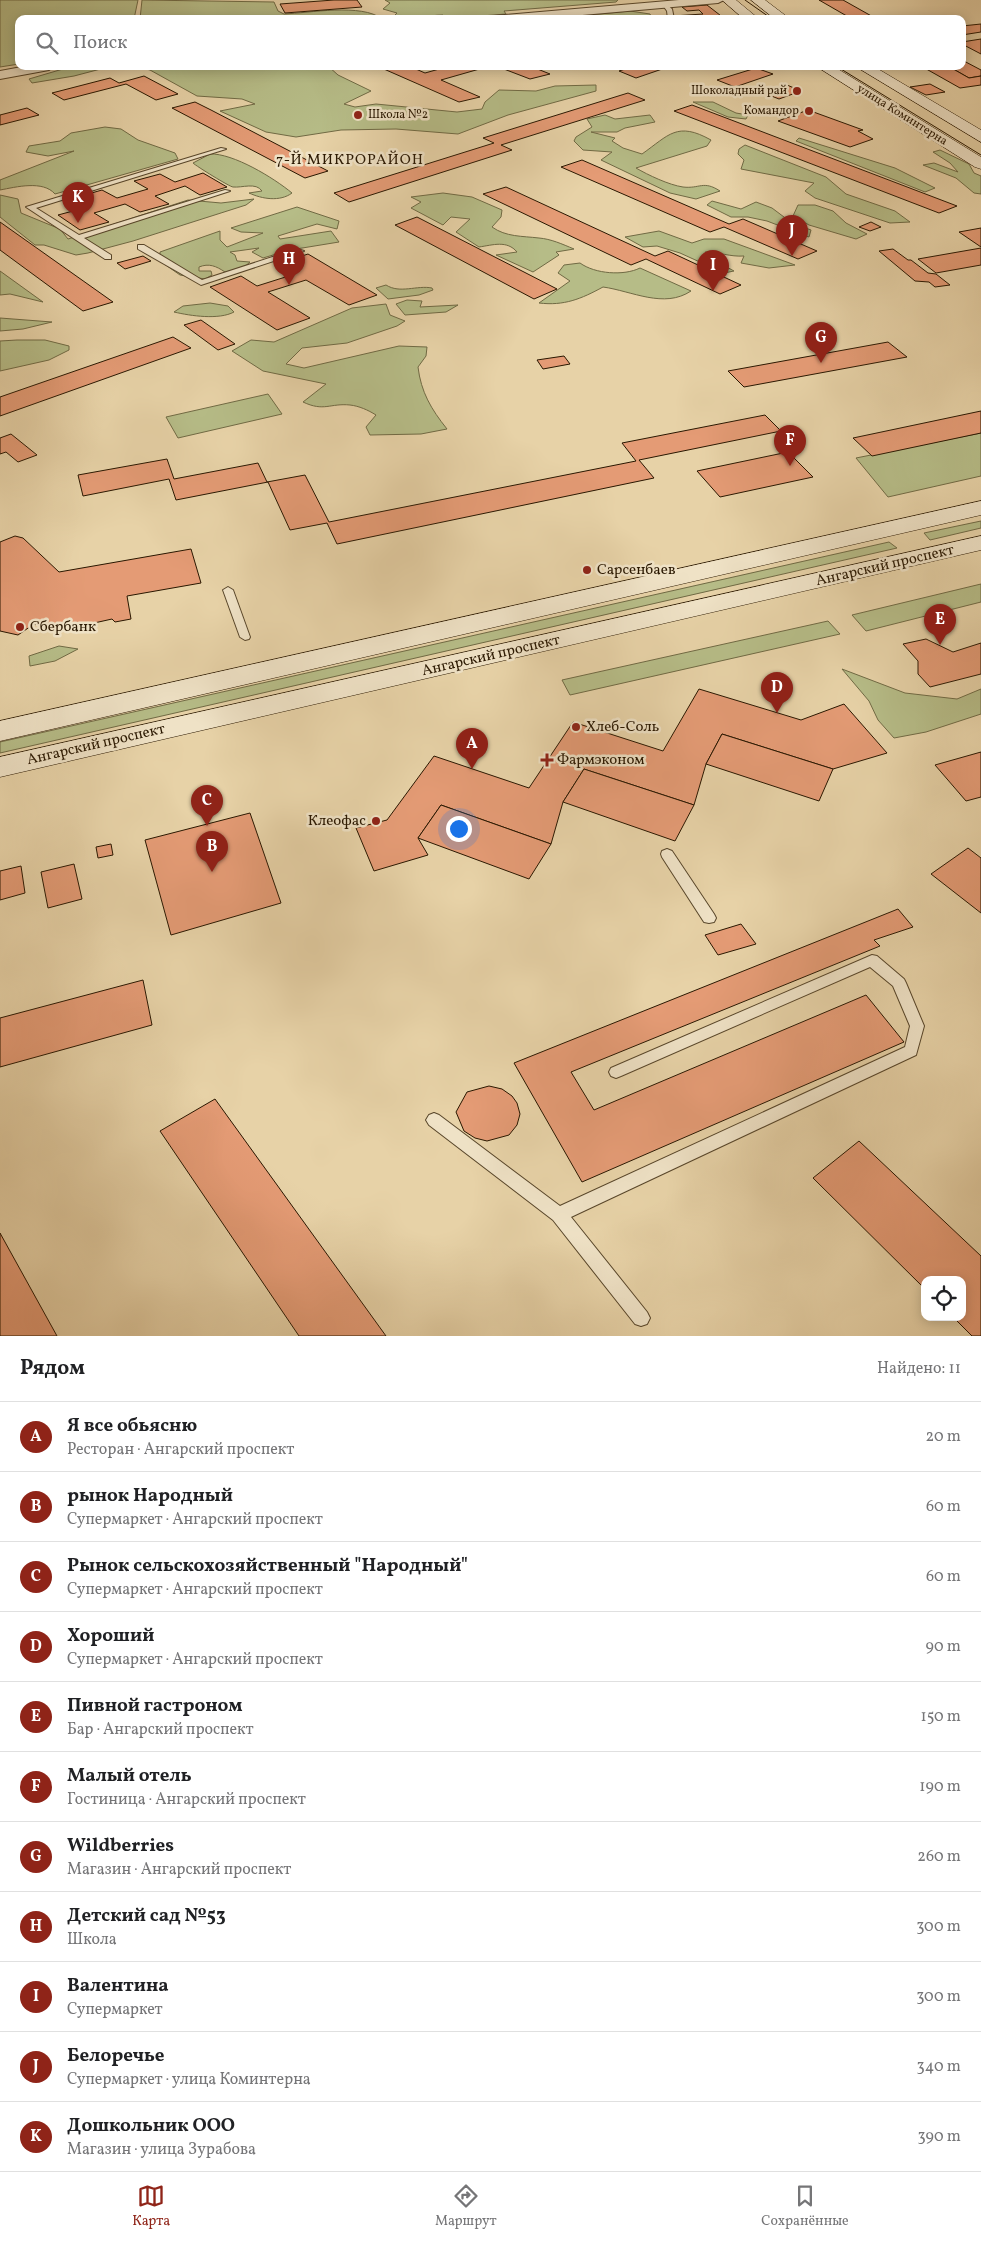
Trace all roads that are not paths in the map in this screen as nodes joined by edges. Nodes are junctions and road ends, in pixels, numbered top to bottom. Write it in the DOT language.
graph roads {
  1 [pos="718,0"];
  2 [pos="728,0"];
  3 [pos="757,0"];
  4 [pos="664,5"];
  5 [pos="543,15"];
  6 [pos="670,15"];
  7 [pos="748,15"];
  8 [pos="778,15"];
  9 [pos="27,70"];
  10 [pos="830,70"];
  11 [pos="869,70"];
  12 [pos="0,75"];
  13 [pos="981,137"];
  14 [pos="223,149"];
  15 [pos="981,164"];
  16 [pos="227,191"];
  17 [pos="77,238"];
  18 [pos="141,247"];
  19 [pos="300,251"];
  20 [pos="108,257"];
  21 [pos="981,508"];
  22 [pos="900,526"];
  23 [pos="981,543"];
  24 [pos="930,555"];
  25 [pos="228,590"];
  26 [pos="245,637"];
  27 [pos="0,731"];
  28 [pos="0,767"];
  29 [pos="667,854"];
  30 [pos="709,918"];
  31 [pos="616,1072"];
  32 [pos="434,1120"];
  33 [pos="558,1215"];
  34 [pos="640,1318"];
  1 -- 4 [label="street"];
  2 -- 7 [label="street"];
  3 -- 8 [label="street"];
  4 -- 5 [label="street"];
  4 -- 6 [label="lane"];
  9 -- 12 [label="street"];
  10 -- 15 [label="street, улица Коминтерна"];
  11 -- 13 [label="street, улица Коминтерна"];
  14 -- 17 [label="lane"];
  16 -- 17 [label="lane"];
  17 -- 20 [label="lane"];
  18 -- 19 [label="lane"];
  21 -- 22 [label="street"];
  22 -- 24 [label="street"];
  22 -- 27 [label="street"];
  23 -- 24 [label="street, Ангарский проспект"];
  24 -- 28 [label="street, Ангарский проспект"];
  25 -- 26 [label="lane"];
  29 -- 30 [label="lane"];
  31 -- 33 [label="lane"];
  32 -- 33 [label="lane"];
  33 -- 34 [label="lane"];
}
